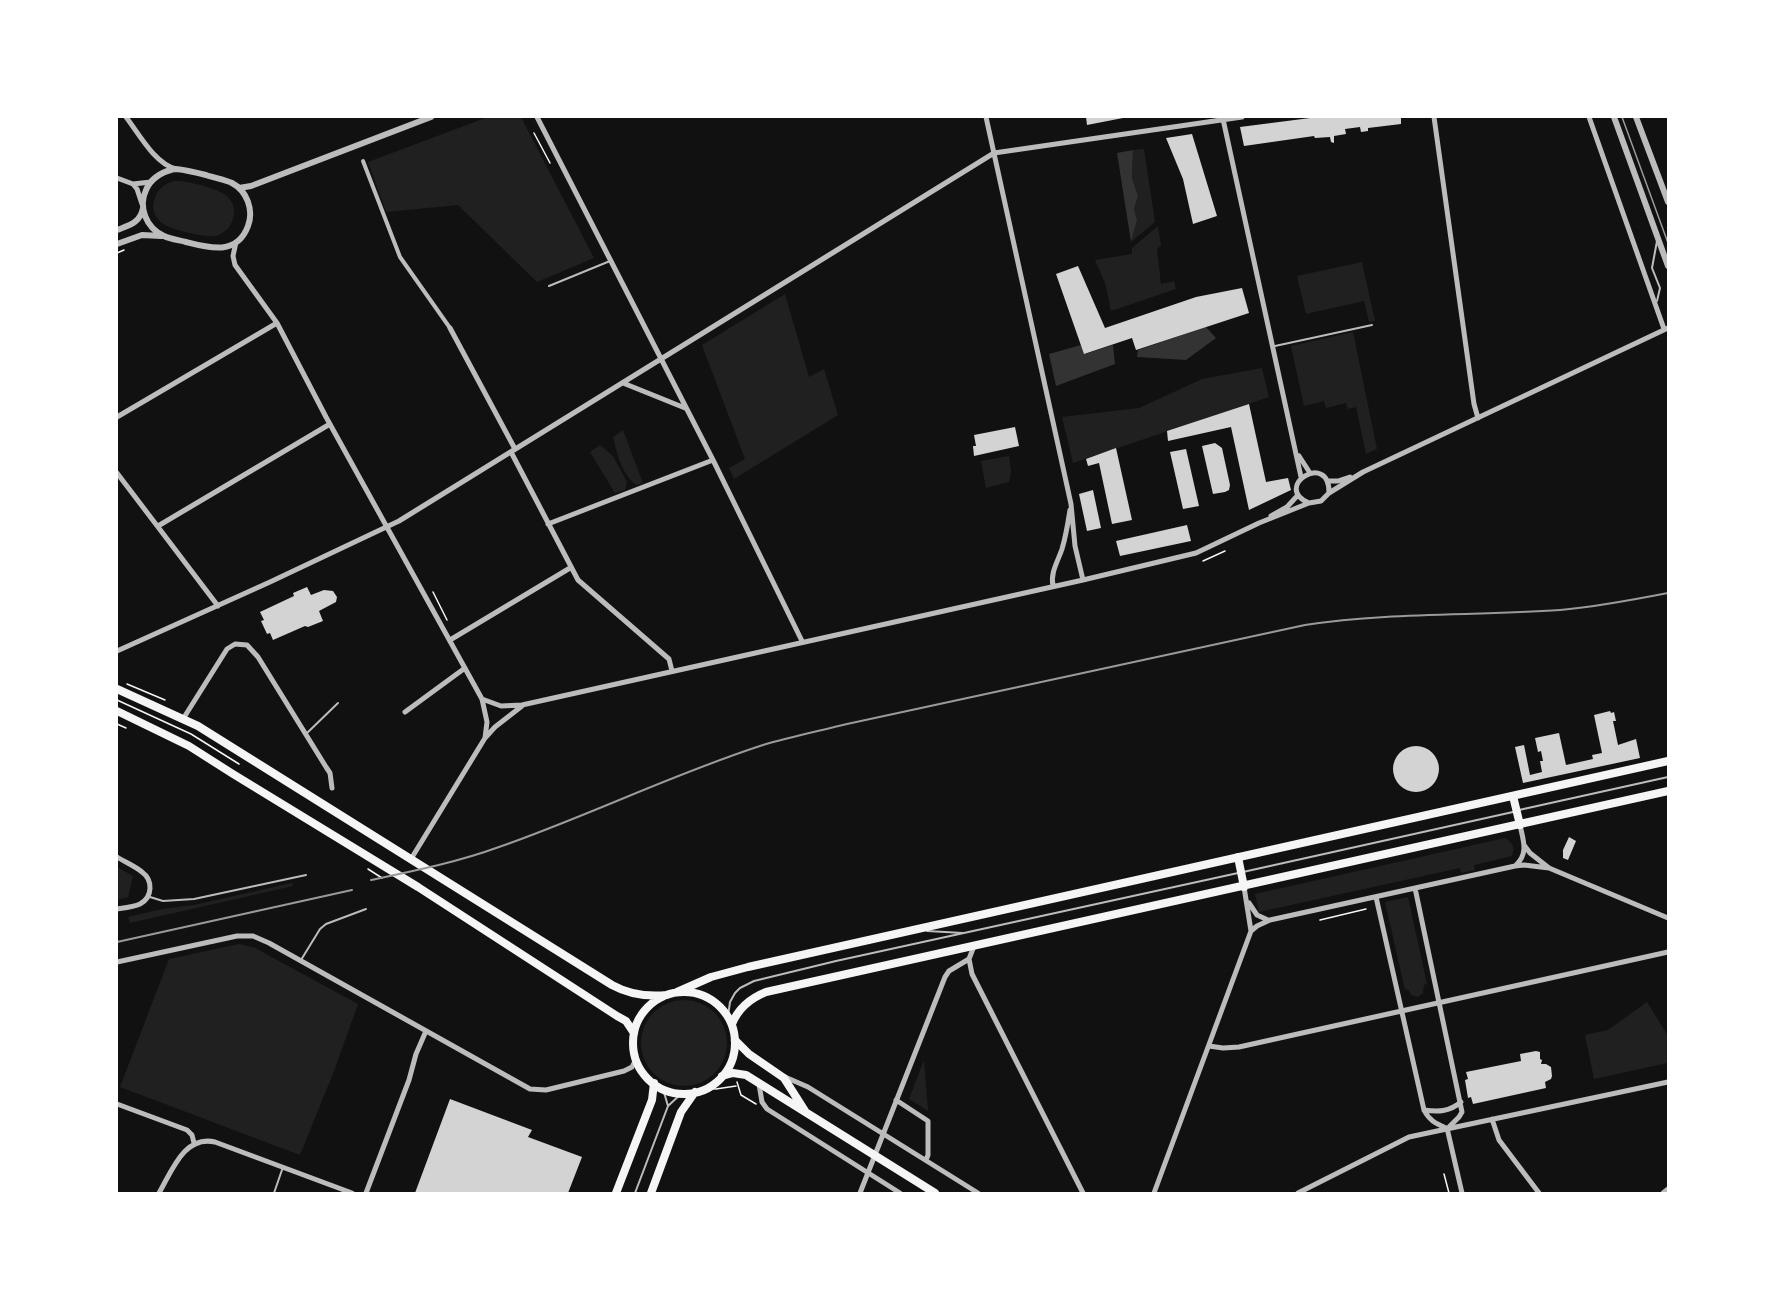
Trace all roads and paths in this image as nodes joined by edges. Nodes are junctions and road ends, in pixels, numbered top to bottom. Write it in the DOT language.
graph roads {
  1 [pos="126,117"];
  2 [pos="431,117"];
  3 [pos="537,117"];
  4 [pos="986,117"];
  5 [pos="1242,117"];
  6 [pos="1434,117"];
  7 [pos="1589,117"];
  8 [pos="1614,117"];
  9 [pos="1636,117"];
  10 [pos="1223,119"];
  11 [pos="534,133"];
  12 [pos="994,153"];
  13 [pos="363,161"];
  14 [pos="550,164"];
  15 [pos="180,169"];
  16 [pos="117,178"];
  17 [pos="151,182"];
  18 [pos="259,183"];
  19 [pos="133,184"];
  20 [pos="239,188"];
  21 [pos="248,202"];
  22 [pos="1668,202"];
  23 [pos="143,207"];
  24 [pos="117,230"];
  25 [pos="165,237"];
  26 [pos="1658,238"];
  27 [pos="236,242"];
  28 [pos="117,244"];
  29 [pos="124,250"];
  30 [pos="117,253"];
  31 [pos="610,261"];
  32 [pos="1668,266"];
  33 [pos="549,286"];
  34 [pos="1656,305"];
  35 [pos="277,323"];
  36 [pos="1372,325"];
  37 [pos="450,328"];
  38 [pos="1667,329"];
  39 [pos="1274,346"];
  40 [pos="661,360"];
  41 [pos="623,382"];
  42 [pos="685,408"];
  43 [pos="117,417"];
  44 [pos="1478,418"];
  45 [pos="330,424"];
  46 [pos="513,450"];
  47 [pos="1297,452"];
  48 [pos="713,460"];
  49 [pos="1363,472"];
  50 [pos="117,473"];
  51 [pos="1311,473"];
  52 [pos="1301,477"];
  53 [pos="1327,481"];
  54 [pos="1329,493"];
  55 [pos="1298,495"];
  56 [pos="1309,503"];
  57 [pos="1071,504"];
  58 [pos="1260,523"];
  59 [pos="548,524"];
  60 [pos="158,526"];
  61 [pos="387,528"];
  62 [pos="1062,550"];
  63 [pos="1225,551"];
  64 [pos="1077,556"];
  65 [pos="1203,561"];
  66 [pos="570,568"];
  67 [pos="1083,580"];
  68 [pos="1053,586"];
  69 [pos="433,592"];
  70 [pos="218,606"];
  71 [pos="449,623"];
  72 [pos="450,640"];
  73 [pos="802,642"];
  74 [pos="117,651"];
  75 [pos="465,668"];
  76 [pos="672,671"];
  77 [pos="126,683"];
  78 [pos="117,689"];
  79 [pos="482,699"];
  80 [pos="117,700"];
  81 [pos="165,700"];
  82 [pos="339,703"];
  83 [pos="522,705"];
  84 [pos="117,711"];
  85 [pos="405,712"];
  86 [pos="183,719"];
  87 [pos="117,724"];
  88 [pos="126,728"];
  89 [pos="306,734"];
  90 [pos="485,738"];
  91 [pos="1668,761"];
  92 [pos="239,764"];
  93 [pos="1668,777"];
  94 [pos="332,788"];
  95 [pos="1668,791"];
  96 [pos="1513,796"];
  97 [pos="1517,811"];
  98 [pos="1520,825"];
  99 [pos="1524,845"];
  100 [pos="117,857"];
  101 [pos="1238,857"];
  102 [pos="412,859"];
  103 [pos="1515,866"];
  104 [pos="1549,868"];
  105 [pos="368,869"];
  106 [pos="1241,872"];
  107 [pos="306,875"];
  108 [pos="382,878"];
  109 [pos="1244,886"];
  110 [pos="1415,888"];
  111 [pos="148,896"];
  112 [pos="1377,897"];
  113 [pos="1247,901"];
  114 [pos="117,909"];
  115 [pos="366,909"];
  116 [pos="1366,909"];
  117 [pos="1668,918"];
  118 [pos="1270,920"];
  119 [pos="1320,920"];
  120 [pos="911,930"];
  121 [pos="1251,932"];
  122 [pos="966,933"];
  123 [pos="974,946"];
  124 [pos="1668,952"];
  125 [pos="969,959"];
  126 [pos="301,960"];
  127 [pos="117,963"];
  128 [pos="677,992"];
  129 [pos="667,995"];
  130 [pos="1439,1002"];
  131 [pos="1402,1010"];
  132 [pos="730,1020"];
  133 [pos="426,1031"];
  134 [pos="634,1033"];
  135 [pos="735,1040"];
  136 [pos="1209,1046"];
  137 [pos="636,1059"];
  138 [pos="722,1076"];
  139 [pos="782,1076"];
  140 [pos="739,1079"];
  141 [pos="1668,1082"];
  142 [pos="654,1083"];
  143 [pos="759,1084"];
  144 [pos="737,1086"];
  145 [pos="707,1088"];
  146 [pos="663,1089"];
  147 [pos="695,1092"];
  148 [pos="682,1094"];
  149 [pos="896,1100"];
  150 [pos="1461,1102"];
  151 [pos="117,1104"];
  152 [pos="762,1104"];
  153 [pos="668,1106"];
  154 [pos="1424,1110"];
  155 [pos="805,1113"];
  156 [pos="1492,1119"];
  157 [pos="1447,1128"];
  158 [pos="882,1133"];
  159 [pos="194,1143"];
  160 [pos="874,1156"];
  161 [pos="926,1160"];
  162 [pos="283,1167"];
  163 [pos="868,1173"];
  164 [pos="1444,1174"];
  165 [pos="1668,1189"];
  166 [pos="159,1193"];
  167 [pos="274,1193"];
  168 [pos="351,1193"];
  169 [pos="366,1193"];
  170 [pos="616,1193"];
  171 [pos="635,1193"];
  172 [pos="651,1193"];
  173 [pos="860,1193"];
  174 [pos="900,1193"];
  175 [pos="935,1193"];
  176 [pos="978,1193"];
  177 [pos="1083,1193"];
  178 [pos="1154,1193"];
  179 [pos="1299,1193"];
  180 [pos="1449,1193"];
  181 [pos="1462,1193"];
  182 [pos="1539,1193"];
  183 [pos="1663,1193"];
  1 -- 15 [label="street"];
  2 -- 18 [label="street"];
  3 -- 31 [label="street"];
  4 -- 12 [label="street"];
  5 -- 10 [label="street"];
  6 -- 44 [label="street"];
  7 -- 34 [label="street"];
  8 -- 26 [label="street"];
  9 -- 22 [label="street"];
  10 -- 12 [label="street"];
  10 -- 39 [label="street"];
  11 -- 14 [label="path"];
  12 -- 40 [label="street"];
  12 -- 57 [label="street"];
  13 -- 37 [label="street"];
  15 -- 17 [label="street"];
  15 -- 20 [label="street"];
  16 -- 19 [label="street"];
  17 -- 19 [label="street"];
  17 -- 23 [label="street"];
  18 -- 20 [label="street"];
  18 -- 21 [label="street"];
  19 -- 23 [label="street"];
  20 -- 21 [label="street"];
  21 -- 27 [label="street"];
  23 -- 24 [label="street"];
  23 -- 25 [label="street"];
  25 -- 27 [label="street"];
  25 -- 28 [label="street"];
  26 -- 32 [label="street"];
  26 -- 34 [label="lane"];
  27 -- 35 [label="street"];
  29 -- 30 [label="path"];
  31 -- 33 [label="lane"];
  31 -- 40 [label="street"];
  34 -- 38 [label="street"];
  35 -- 43 [label="street"];
  35 -- 45 [label="street"];
  36 -- 39 [label="lane"];
  37 -- 46 [label="street"];
  38 -- 44 [label="street"];
  39 -- 47 [label="street"];
  40 -- 41 [label="street"];
  40 -- 42 [label="street"];
  41 -- 42 [label="street"];
  41 -- 46 [label="street"];
  42 -- 48 [label="street"];
  44 -- 49 [label="street"];
  45 -- 60 [label="street"];
  45 -- 61 [label="street"];
  46 -- 59 [label="street"];
  46 -- 61 [label="street"];
  47 -- 51 [label="street"];
  47 -- 52 [label="street"];
  48 -- 59 [label="street"];
  48 -- 73 [label="street"];
  49 -- 53 [label="street"];
  49 -- 54 [label="street"];
  50 -- 60 [label="street"];
  51 -- 52 [label="street"];
  51 -- 53 [label="street"];
  52 -- 55 [label="street"];
  53 -- 54 [label="street"];
  54 -- 56 [label="street"];
  55 -- 56 [label="street"];
  55 -- 58 [label="street"];
  56 -- 58 [label="street"];
  57 -- 62 [label="street"];
  57 -- 64 [label="street"];
  58 -- 67 [label="street"];
  59 -- 66 [label="street"];
  60 -- 70 [label="street"];
  61 -- 70 [label="street"];
  61 -- 72 [label="street"];
  62 -- 64 [label="street"];
  62 -- 68 [label="street"];
  63 -- 65 [label="path"];
  64 -- 67 [label="street"];
  66 -- 72 [label="street"];
  66 -- 76 [label="street"];
  67 -- 68 [label="street"];
  68 -- 73 [label="street"];
  69 -- 71 [label="path"];
  70 -- 74 [label="street"];
  72 -- 75 [label="street"];
  73 -- 76 [label="street"];
  75 -- 79 [label="street"];
  75 -- 85 [label="street"];
  76 -- 83 [label="street"];
  77 -- 81 [label="path"];
  78 -- 86 [label="main road"];
  79 -- 83 [label="street"];
  79 -- 90 [label="street"];
  80 -- 92 [label="path"];
  82 -- 89 [label="lane"];
  83 -- 90 [label="street"];
  84 -- 134 [label="main road"];
  86 -- 89 [label="street"];
  86 -- 102 [label="main road"];
  87 -- 88 [label="path"];
  89 -- 94 [label="street"];
  90 -- 102 [label="street"];
  91 -- 96 [label="main road"];
  93 -- 97 [label="lane"];
  95 -- 98 [label="main road"];
  96 -- 97 [label="main road"];
  96 -- 101 [label="main road"];
  97 -- 98 [label="main road"];
  97 -- 106 [label="lane"];
  98 -- 99 [label="street"];
  98 -- 109 [label="main road"];
  99 -- 103 [label="street"];
  99 -- 104 [label="street"];
  100 -- 111 [label="street"];
  101 -- 106 [label="main road"];
  101 -- 120 [label="main road"];
  102 -- 129 [label="main road"];
  103 -- 104 [label="street"];
  103 -- 110 [label="street"];
  104 -- 117 [label="street"];
  105 -- 108 [label="path"];
  106 -- 109 [label="main road"];
  106 -- 122 [label="lane"];
  107 -- 111 [label="lane"];
  109 -- 113 [label="street"];
  109 -- 123 [label="main road"];
  110 -- 112 [label="street"];
  110 -- 130 [label="street"];
  111 -- 114 [label="street"];
  112 -- 118 [label="street"];
  112 -- 131 [label="street"];
  113 -- 118 [label="street"];
  113 -- 121 [label="street"];
  115 -- 126 [label="lane"];
  116 -- 119 [label="path"];
  118 -- 121 [label="street"];
  120 -- 122 [label="lane"];
  120 -- 128 [label="main road"];
  121 -- 136 [label="street"];
  122 -- 132 [label="lane"];
  123 -- 125 [label="street"];
  123 -- 132 [label="main road"];
  124 -- 130 [label="street"];
  125 -- 149 [label="street"];
  125 -- 177 [label="street"];
  126 -- 127 [label="street"];
  126 -- 133 [label="street"];
  128 -- 129 [label="main road"];
  128 -- 132 [label="main road"];
  129 -- 134 [label="main road"];
  130 -- 131 [label="street"];
  130 -- 150 [label="street"];
  131 -- 136 [label="street"];
  131 -- 154 [label="street"];
  132 -- 135 [label="main road"];
  133 -- 137 [label="street"];
  133 -- 169 [label="street"];
  134 -- 137 [label="main road"];
  135 -- 138 [label="main road"];
  135 -- 139 [label="main road"];
  136 -- 178 [label="street"];
  137 -- 142 [label="main road"];
  138 -- 143 [label="main road"];
  138 -- 145 [label="main road"];
  139 -- 155 [label="main road"];
  139 -- 158 [label="street"];
  140 -- 144 [label="path"];
  141 -- 156 [label="street"];
  142 -- 146 [label="main road"];
  142 -- 170 [label="main road"];
  143 -- 152 [label="street"];
  143 -- 155 [label="main road"];
  144 -- 145 [label="path"];
  144 -- 152 [label="path"];
  145 -- 147 [label="main road"];
  146 -- 148 [label="main road"];
  146 -- 153 [label="lane"];
  147 -- 148 [label="main road"];
  147 -- 172 [label="main road"];
  148 -- 153 [label="lane"];
  149 -- 158 [label="street"];
  149 -- 161 [label="street"];
  150 -- 154 [label="street"];
  150 -- 157 [label="street"];
  151 -- 159 [label="street"];
  152 -- 163 [label="street"];
  153 -- 171 [label="lane"];
  154 -- 157 [label="street"];
  155 -- 160 [label="main road"];
  156 -- 157 [label="street"];
  156 -- 182 [label="street"];
  157 -- 179 [label="street"];
  157 -- 181 [label="street"];
  158 -- 160 [label="street"];
  158 -- 161 [label="street"];
  159 -- 162 [label="street"];
  159 -- 166 [label="street"];
  160 -- 163 [label="street"];
  160 -- 175 [label="main road"];
  161 -- 176 [label="street"];
  162 -- 167 [label="lane"];
  162 -- 168 [label="street"];
  163 -- 173 [label="street"];
  163 -- 174 [label="street"];
  164 -- 180 [label="path"];
  165 -- 183 [label="street"];
}
